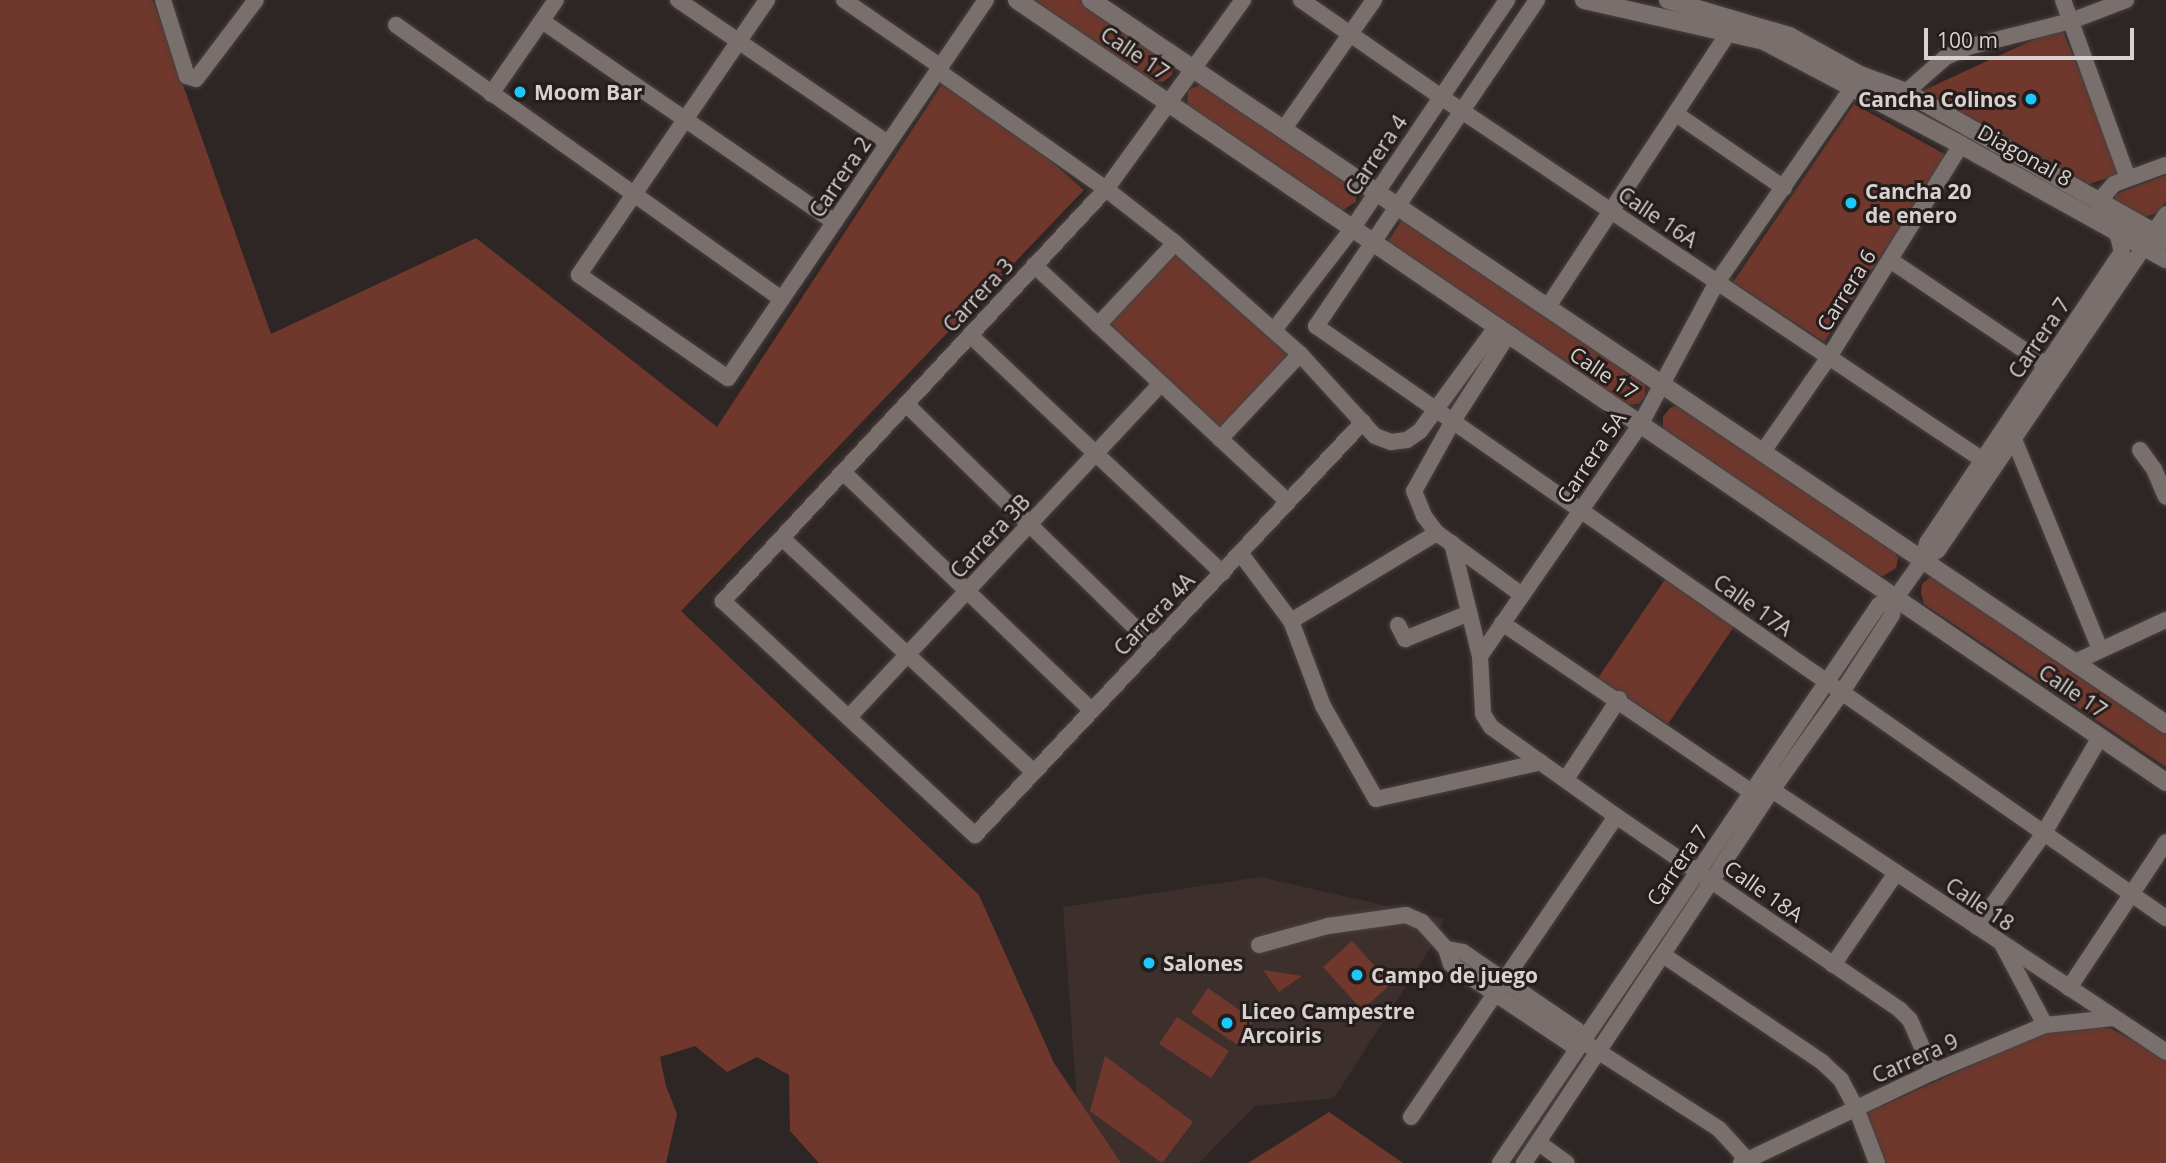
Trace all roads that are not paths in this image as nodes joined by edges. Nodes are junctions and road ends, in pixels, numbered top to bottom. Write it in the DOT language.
graph roads {
  1 [pos="163,0"];
  2 [pos="256,0"];
  3 [pos="556,0"];
  4 [pos="678,0"];
  5 [pos="767,0"];
  6 [pos="844,0"];
  7 [pos="986,0"];
  8 [pos="1017,0"];
  9 [pos="1091,0"];
  10 [pos="1243,0"];
  11 [pos="1301,0"];
  12 [pos="1374,0"];
  13 [pos="1507,0"];
  14 [pos="1537,0"];
  15 [pos="1584,0"];
  16 [pos="1668,0"];
  17 [pos="2063,0"];
  18 [pos="2126,0"];
  19 [pos="1734,18"];
  20 [pos="542,21"];
  21 [pos="2071,21"];
  22 [pos="396,25"];
  23 [pos="1352,35"];
  24 [pos="1727,35"];
  25 [pos="739,41"];
  26 [pos="939,69"];
  27 [pos="1193,69"];
  28 [pos="1852,88"];
  29 [pos="1906,92"];
  30 [pos="491,94"];
  31 [pos="1441,97"];
  32 [pos="1168,103"];
  33 [pos="1462,112"];
  34 [pos="1675,114"];
  35 [pos="685,120"];
  36 [pos="1283,130"];
  37 [pos="888,143"];
  38 [pos="1961,145"];
  39 [pos="2166,165"];
  40 [pos="2128,179"];
  41 [pos="1784,188"];
  42 [pos="1106,189"];
  43 [pos="1376,192"];
  44 [pos="634,195"];
  45 [pos="2102,203"];
  46 [pos="1398,207"];
  47 [pos="1611,212"];
  48 [pos="2166,214"];
  49 [pos="835,222"];
  50 [pos="2109,228"];
  51 [pos="1352,229"];
  52 [pos="2155,240"];
  53 [pos="1175,243"];
  54 [pos="1374,244"];
  55 [pos="2166,259"];
  56 [pos="1890,260"];
  57 [pos="1034,265"];
  58 [pos="1717,282"];
  59 [pos="782,299"];
  60 [pos="1547,308"];
  61 [pos="1098,325"];
  62 [pos="1274,330"];
  63 [pos="1502,331"];
  64 [pos="970,335"];
  65 [pos="1300,354"];
  66 [pos="1829,357"];
  67 [pos="2052,369"];
  68 [pos="1161,384"];
  69 [pos="1661,385"];
  70 [pos="906,404"];
  71 [pos="1437,410"];
  72 [pos="1452,421"];
  73 [pos="1363,422"];
  74 [pos="1640,425"];
  75 [pos="2013,437"];
  76 [pos="1220,439"];
  77 [pos="2140,450"];
  78 [pos="1096,453"];
  79 [pos="1762,453"];
  80 [pos="1988,463"];
  81 [pos="843,472"];
  82 [pos="2166,497"];
  83 [pos="1288,502"];
  84 [pos="1581,510"];
  85 [pos="1029,524"];
  86 [pos="1437,533"];
  87 [pos="782,538"];
  88 [pos="1451,543"];
  89 [pos="1241,554"];
  90 [pos="1922,561"];
  91 [pos="1223,573"];
  92 [pos="967,591"];
  93 [pos="1522,595"];
  94 [pos="1895,599"];
  95 [pos="1468,613"];
  96 [pos="2166,620"];
  97 [pos="1291,621"];
  98 [pos="1503,623"];
  99 [pos="1398,625"];
  100 [pos="1153,645"];
  101 [pos="2100,649"];
  102 [pos="908,654"];
  103 [pos="1480,656"];
  104 [pos="2075,662"];
  105 [pos="1827,682"];
  106 [pos="1842,692"];
  107 [pos="1619,699"];
  108 [pos="1092,711"];
  109 [pos="849,717"];
  110 [pos="2166,724"];
  111 [pos="2100,737"];
  112 [pos="1541,762"];
  113 [pos="1034,772"];
  114 [pos="1566,779"];
  115 [pos="2166,782"];
  116 [pos="1772,790"];
  117 [pos="1752,792"];
  118 [pos="1616,816"];
  119 [pos="2044,833"];
  120 [pos="2166,842"];
  121 [pos="1896,873"];
  122 [pos="1705,876"];
  123 [pos="2131,894"];
  124 [pos="2166,918"];
  125 [pos="1977,927"];
  126 [pos="2001,943"];
  127 [pos="1259,945"];
  128 [pos="1663,955"];
  129 [pos="1833,965"];
  130 [pos="1500,987"];
  131 [pos="2069,988"];
  132 [pos="2114,1018"];
  133 [pos="2045,1025"];
  134 [pos="1583,1041"];
  135 [pos="1599,1052"];
  136 [pos="2166,1052"];
  137 [pos="1933,1072"];
  138 [pos="1856,1108"];
  139 [pos="1411,1117"];
  140 [pos="1539,1143"];
  141 [pos="1746,1162"];
  142 [pos="1500,1163"];
  143 [pos="1524,1163"];
  144 [pos="1567,1163"];
  145 [pos="1877,1163"];
  1 -- 2 [label="street"];
  3 -- 20 [label="street"];
  4 -- 25 [label="street"];
  5 -- 25 [label="street"];
  6 -- 26 [label="street"];
  7 -- 26 [label="street, Carrera 2"];
  8 -- 32 [label="street, Calle 17"];
  9 -- 27 [label="street, Calle 17"];
  10 -- 27 [label="street, Carrera 3"];
  11 -- 23 [label="street, Calle 16A"];
  12 -- 23 [label="street"];
  13 -- 31 [label="street, Carrera 4"];
  14 -- 33 [label="street"];
  15 -- 24 [label="street, Diagonal 8"];
  16 -- 19 [label="street, Diagonal 8"];
  17 -- 21 [label="street"];
  18 -- 21 [label="street"];
  19 -- 24 [label="street"];
  19 -- 29 [label="street, Diagonal 8"];
  20 -- 30 [label="street"];
  20 -- 35 [label="street"];
  21 -- 29 [label="street"];
  21 -- 40 [label="street"];
  22 -- 30 [label="street"];
  23 -- 31 [label="street, Calle 16A"];
  23 -- 36 [label="street"];
  24 -- 28 [label="street, Diagonal 8"];
  24 -- 34 [label="street"];
  25 -- 35 [label="street"];
  25 -- 37 [label="street"];
  26 -- 37 [label="street, Carrera 2"];
  26 -- 42 [label="street"];
  27 -- 32 [label="street, Carrera 3"];
  27 -- 36 [label="street, Calle 17"];
  28 -- 38 [label="street, Diagonal 8"];
  28 -- 41 [label="street, Carrera 5A"];
  29 -- 45 [label="street, Diagonal 8"];
  30 -- 44 [label="street"];
  31 -- 33 [label="street, Calle 16A"];
  31 -- 43 [label="street, Carrera 4"];
  32 -- 42 [label="street, Carrera 3"];
  32 -- 51 [label="street, Calle 17"];
  33 -- 46 [label="street"];
  33 -- 47 [label="street, Calle 16A"];
  34 -- 41 [label="street"];
  34 -- 47 [label="street"];
  35 -- 44 [label="street"];
  35 -- 49 [label="street"];
  36 -- 43 [label="street, Calle 17"];
  37 -- 49 [label="street, Carrera 2"];
  38 -- 50 [label="street, Diagonal 8"];
  38 -- 56 [label="street, Carrera 6"];
  39 -- 40 [label="street"];
  40 -- 45 [label="street"];
  41 -- 58 [label="street, Carrera 5A"];
  42 -- 53 [label="street"];
  42 -- 57 [label="street, Carrera 3"];
  43 -- 46 [label="street, Calle 17"];
  43 -- 51 [label="street, Carrera 4"];
  44 -- 59 [label="street"];
  44 -- 59 [label="street, Carrera 2"];
  45 -- 50 [label="street, Carrera 7"];
  45 -- 52 [label="street, Diagonal 8"];
  46 -- 54 [label="street"];
  46 -- 60 [label="street, Calle 17"];
  47 -- 58 [label="street, Calle 16A"];
  47 -- 60 [label="street"];
  48 -- 52 [label="street, Carrera 7"];
  49 -- 59 [label="street, Carrera 2"];
  50 -- 52 [label="street, Diagonal 8"];
  50 -- 67 [label="street, Carrera 7"];
  51 -- 54 [label="street, Calle 17"];
  51 -- 62 [label="street, Carrera 4"];
  52 -- 55 [label="street, Diagonal 8"];
  52 -- 67 [label="street, Carrera 7"];
  53 -- 61 [label="street"];
  53 -- 62 [label="street"];
  54 -- 63 [label="street, Calle 17"];
  54 -- 71 [label="street, Calle 17A"];
  56 -- 66 [label="street, Carrera 6"];
  56 -- 67 [label="street"];
  57 -- 61 [label="street"];
  57 -- 64 [label="street, Carrera 3"];
  58 -- 66 [label="street, Calle 16A"];
  58 -- 69 [label="street, Carrera 5A"];
  60 -- 69 [label="street, Calle 17"];
  61 -- 68 [label="street"];
  62 -- 65 [label="street"];
  63 -- 71 [label="street"];
  63 -- 72 [label="street"];
  63 -- 74 [label="street, Calle 17"];
  64 -- 70 [label="street, Carrera 3"];
  64 -- 78 [label="street"];
  65 -- 73 [label="street"];
  65 -- 76 [label="street"];
  66 -- 79 [label="street, Carrera 6"];
  66 -- 80 [label="street, Calle 16A"];
  67 -- 75 [label="street, Carrera 7"];
  67 -- 80 [label="street, Carrera 7"];
  68 -- 76 [label="street"];
  68 -- 78 [label="street, Carrera 3B"];
  69 -- 74 [label="street, Carrera 5A"];
  69 -- 79 [label="street, Calle 17"];
  70 -- 81 [label="street, Carrera 3"];
  70 -- 85 [label="street"];
  71 -- 72 [label="street, Calle 17A"];
  71 -- 73 [label="street"];
  72 -- 84 [label="street, Calle 17A"];
  72 -- 86 [label="street"];
  73 -- 83 [label="street, Carrera 4A"];
  74 -- 84 [label="street, Carrera 5A"];
  74 -- 94 [label="street, Calle 17"];
  75 -- 80 [label="street, Carrera 7"];
  75 -- 101 [label="street"];
  76 -- 83 [label="street"];
  77 -- 82 [label="street"];
  78 -- 85 [label="street, Carrera 3B"];
  78 -- 91 [label="street"];
  79 -- 90 [label="street, Calle 17"];
  80 -- 90 [label="street, Carrera 7"];
  81 -- 87 [label="street, Carrera 3"];
  81 -- 92 [label="street"];
  83 -- 89 [label="street, Carrera 4A"];
  84 -- 93 [label="street, Carrera 5A"];
  84 -- 105 [label="street, Calle 17A"];
  85 -- 92 [label="street, Carrera 3B"];
  85 -- 100 [label="street"];
  86 -- 88 [label="street"];
  86 -- 97 [label="street"];
  87 -- 102 [label="street"];
  87 -- 109 [label="street, Carrera 3"];
  88 -- 93 [label="street"];
  88 -- 95 [label="street"];
  89 -- 91 [label="street, Carrera 4A"];
  89 -- 97 [label="street"];
  90 -- 94 [label="street, Carrera 7"];
  90 -- 104 [label="street, Calle 17"];
  91 -- 100 [label="street, Carrera 4A"];
  92 -- 102 [label="street, Carrera 3B"];
  92 -- 108 [label="street"];
  93 -- 98 [label="street, Carrera 5A"];
  94 -- 105 [label="street, Carrera 7"];
  94 -- 106 [label="street, Carrera 7"];
  94 -- 111 [label="street, Calle 17"];
  95 -- 99 [label="street"];
  95 -- 103 [label="street"];
  96 -- 101 [label="street"];
  97 -- 112 [label="street"];
  98 -- 103 [label="street, Carrera 5A"];
  98 -- 107 [label="street"];
  100 -- 108 [label="street, Carrera 4A"];
  101 -- 104 [label="street"];
  102 -- 109 [label="street, Carrera 3B"];
  102 -- 113 [label="street"];
  103 -- 112 [label="street, Calle 18A"];
  104 -- 110 [label="street, Calle 17"];
  105 -- 106 [label="street, Calle 17A"];
  105 -- 117 [label="street, Carrera 7"];
  106 -- 116 [label="street, Carrera 7"];
  106 -- 119 [label="street, Calle 17A"];
  107 -- 114 [label="street"];
  107 -- 117 [label="street"];
  108 -- 113 [label="street, Carrera 4A"];
  109 -- 113 [label="street, Carrera 4A"];
  111 -- 115 [label="street, Calle 17"];
  111 -- 119 [label="street"];
  112 -- 114 [label="street, Calle 18A"];
  114 -- 118 [label="street, Calle 18A"];
  116 -- 121 [label="street, Calle 18"];
  116 -- 122 [label="street, Carrera 7"];
  117 -- 122 [label="street, Carrera 7"];
  118 -- 122 [label="street, Calle 18A"];
  118 -- 130 [label="street"];
  119 -- 123 [label="street, Calle 17A"];
  119 -- 125 [label="street"];
  120 -- 123 [label="street"];
  121 -- 125 [label="street, Calle 18"];
  121 -- 129 [label="street"];
  122 -- 128 [label="street, Carrera 7"];
  122 -- 129 [label="street, Calle 18A"];
  122 -- 134 [label="street, Carrera 7"];
  123 -- 124 [label="street, Calle 17A"];
  123 -- 131 [label="street"];
  125 -- 126 [label="street, Calle 18"];
  126 -- 131 [label="street, Calle 18"];
  126 -- 133 [label="street"];
  127 -- 130 [label="street"];
  128 -- 135 [label="street, Carrera 7"];
  128 -- 138 [label="street"];
  129 -- 137 [label="street, Calle 18A"];
  130 -- 134 [label="street"];
  130 -- 139 [label="street"];
  131 -- 132 [label="street, Calle 18"];
  132 -- 133 [label="street, Carrera 9"];
  132 -- 136 [label="street, Calle 18"];
  133 -- 137 [label="street, Carrera 9"];
  134 -- 135 [label="street"];
  134 -- 142 [label="street, Carrera 7"];
  135 -- 140 [label="street, Carrera 7"];
  135 -- 141 [label="street"];
  137 -- 138 [label="street, Carrera 9"];
  138 -- 141 [label="street, Carrera 9"];
  138 -- 145 [label="street"];
  140 -- 143 [label="street, Carrera 7"];
  140 -- 144 [label="street"];
}
